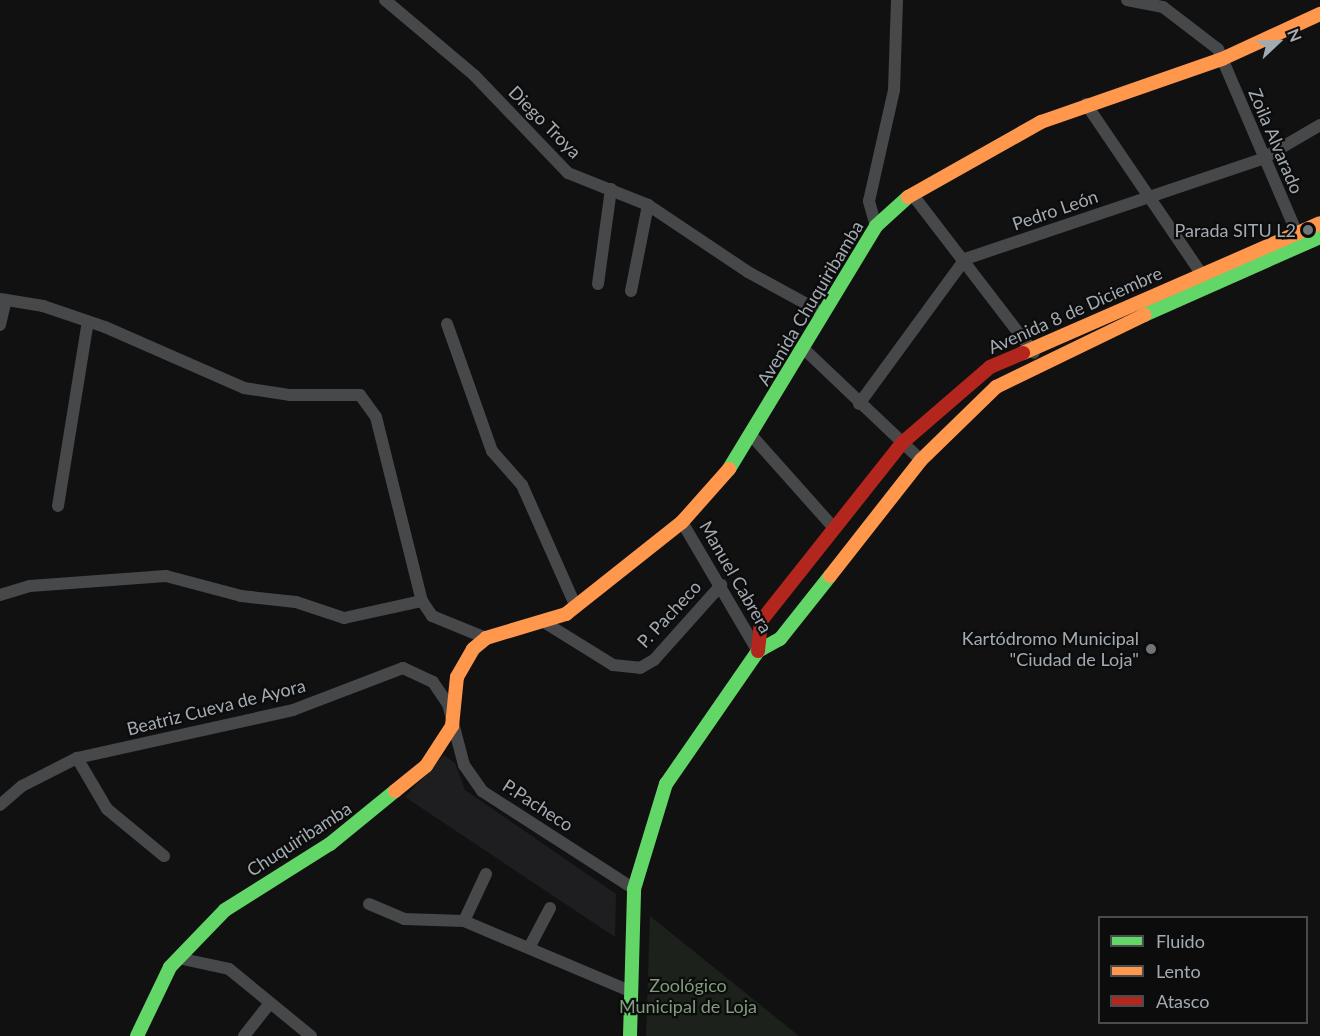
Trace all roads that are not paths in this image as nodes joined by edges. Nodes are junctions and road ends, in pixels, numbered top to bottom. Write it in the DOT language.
graph roads {
  1 [pos="385,0"];
  2 [pos="897,0"];
  3 [pos="1127,0"];
  4 [pos="1320,14"];
  5 [pos="1222,59"];
  6 [pos="1086,104"];
  7 [pos="1320,125"];
  8 [pos="1262,159"];
  9 [pos="612,189"];
  10 [pos="912,194"];
  11 [pos="1146,198"];
  12 [pos="648,205"];
  13 [pos="1320,224"];
  14 [pos="876,226"];
  15 [pos="1320,237"];
  16 [pos="1300,239"];
  17 [pos="965,259"];
  18 [pos="1205,278"];
  19 [pos="598,284"];
  20 [pos="631,291"];
  21 [pos="3,300"];
  22 [pos="823,313"];
  23 [pos="88,321"];
  24 [pos="447,324"];
  25 [pos="0,325"];
  26 [pos="1030,346"];
  27 [pos="804,349"];
  28 [pos="1040,362"];
  29 [pos="859,404"];
  30 [pos="752,436"];
  31 [pos="903,443"];
  32 [pos="921,460"];
  33 [pos="58,506"];
  34 [pos="682,522"];
  35 [pos="834,528"];
  36 [pos="721,585"];
  37 [pos="0,595"];
  38 [pos="422,601"];
  39 [pos="576,607"];
  40 [pos="547,624"];
  41 [pos="486,638"];
  42 [pos="758,651"];
  43 [pos="452,726"];
  44 [pos="76,758"];
  45 [pos="0,806"];
  46 [pos="164,856"];
  47 [pos="486,874"];
  48 [pos="634,890"];
  49 [pos="369,904"];
  50 [pos="550,908"];
  51 [pos="464,921"];
  52 [pos="530,946"];
  53 [pos="178,958"];
  54 [pos="630,991"];
  55 [pos="270,1003"];
  56 [pos="137,1036"];
  57 [pos="244,1036"];
  58 [pos="311,1036"];
  59 [pos="630,1036"];
  1 -- 9 [label="street, Diego Troya"];
  2 -- 14 [label="street"];
  3 -- 5 [label="street, Zoila Alvarado"];
  4 -- 5 [label="main road, Avenida Chuquiribamba"];
  5 -- 6 [label="main road, Avenida Chuquiribamba"];
  5 -- 8 [label="street, Zoila Alvarado"];
  6 -- 10 [label="main road, Avenida Chuquiribamba"];
  6 -- 11 [label="street"];
  7 -- 8 [label="street, Pedro León"];
  8 -- 11 [label="street, Pedro León"];
  8 -- 16 [label="street, Zoila Alvarado"];
  9 -- 12 [label="street, Diego Troya"];
  9 -- 19 [label="street"];
  10 -- 14 [label="main road, Avenida Chuquiribamba"];
  10 -- 17 [label="street"];
  11 -- 17 [label="street, Pedro León"];
  11 -- 18 [label="street"];
  12 -- 20 [label="street"];
  12 -- 22 [label="street, Diego Troya"];
  13 -- 16 [label="main road, Avenida 8 de Diciembre"];
  14 -- 22 [label="main road, Avenida Chuquiribamba"];
  15 -- 16 [label="main road, Avenida 8 de Diciembre"];
  16 -- 18 [label="main road, Avenida 8 de Diciembre"];
  17 -- 26 [label="street"];
  17 -- 29 [label="street"];
  18 -- 26 [label="main road, Avenida 8 de Diciembre"];
  18 -- 28 [label="main road, Avenida 8 de Diciembre"];
  21 -- 23 [label="street"];
  21 -- 25 [label="street"];
  22 -- 27 [label="main road, Avenida Chuquiribamba"];
  23 -- 33 [label="street"];
  23 -- 38 [label="street"];
  24 -- 39 [label="street"];
  26 -- 28 [label="street"];
  26 -- 31 [label="main road, Avenida 8 de Diciembre"];
  27 -- 29 [label="street"];
  27 -- 30 [label="main road, Avenida Chuquiribamba"];
  28 -- 32 [label="main road, Avenida 8 de Diciembre"];
  29 -- 31 [label="street"];
  30 -- 34 [label="main road, Avenida Chuquiribamba"];
  30 -- 35 [label="street"];
  31 -- 32 [label="street"];
  31 -- 35 [label="main road, Avenida 8 de Diciembre"];
  32 -- 42 [label="main road, Avenida 8 de Diciembre"];
  34 -- 36 [label="street, Manuel Cabrera"];
  34 -- 39 [label="main road, Avenida Chuquiribamba"];
  35 -- 42 [label="main road, Avenida 8 de Diciembre"];
  36 -- 40 [label="street, P. Pacheco"];
  36 -- 42 [label="street, Manuel Cabrera"];
  37 -- 38 [label="street"];
  38 -- 41 [label="street"];
  39 -- 40 [label="main road, Avenida Chuquiribamba"];
  40 -- 41 [label="main road, Avenida Chuquiribamba"];
  41 -- 43 [label="main road, Chuquiribamba"];
  42 -- 48 [label="main road, Avenida 8 de Diciembre"];
  43 -- 44 [label="street, Beatriz Cueva de Ayora"];
  43 -- 48 [label="street, P.Pacheco"];
  43 -- 53 [label="main road, Chuquiribamba"];
  44 -- 45 [label="street, Beatriz Cueva de Ayora"];
  44 -- 46 [label="street"];
  47 -- 51 [label="street"];
  48 -- 54 [label="main road, Avenida 8 de Diciembre"];
  49 -- 51 [label="street"];
  50 -- 52 [label="street"];
  51 -- 52 [label="street"];
  52 -- 54 [label="street"];
  53 -- 55 [label="street"];
  53 -- 56 [label="main road, Chuquiribamba"];
  54 -- 59 [label="main road, Avenida 8 de Diciembre"];
  55 -- 57 [label="street"];
  55 -- 58 [label="street"];
}
